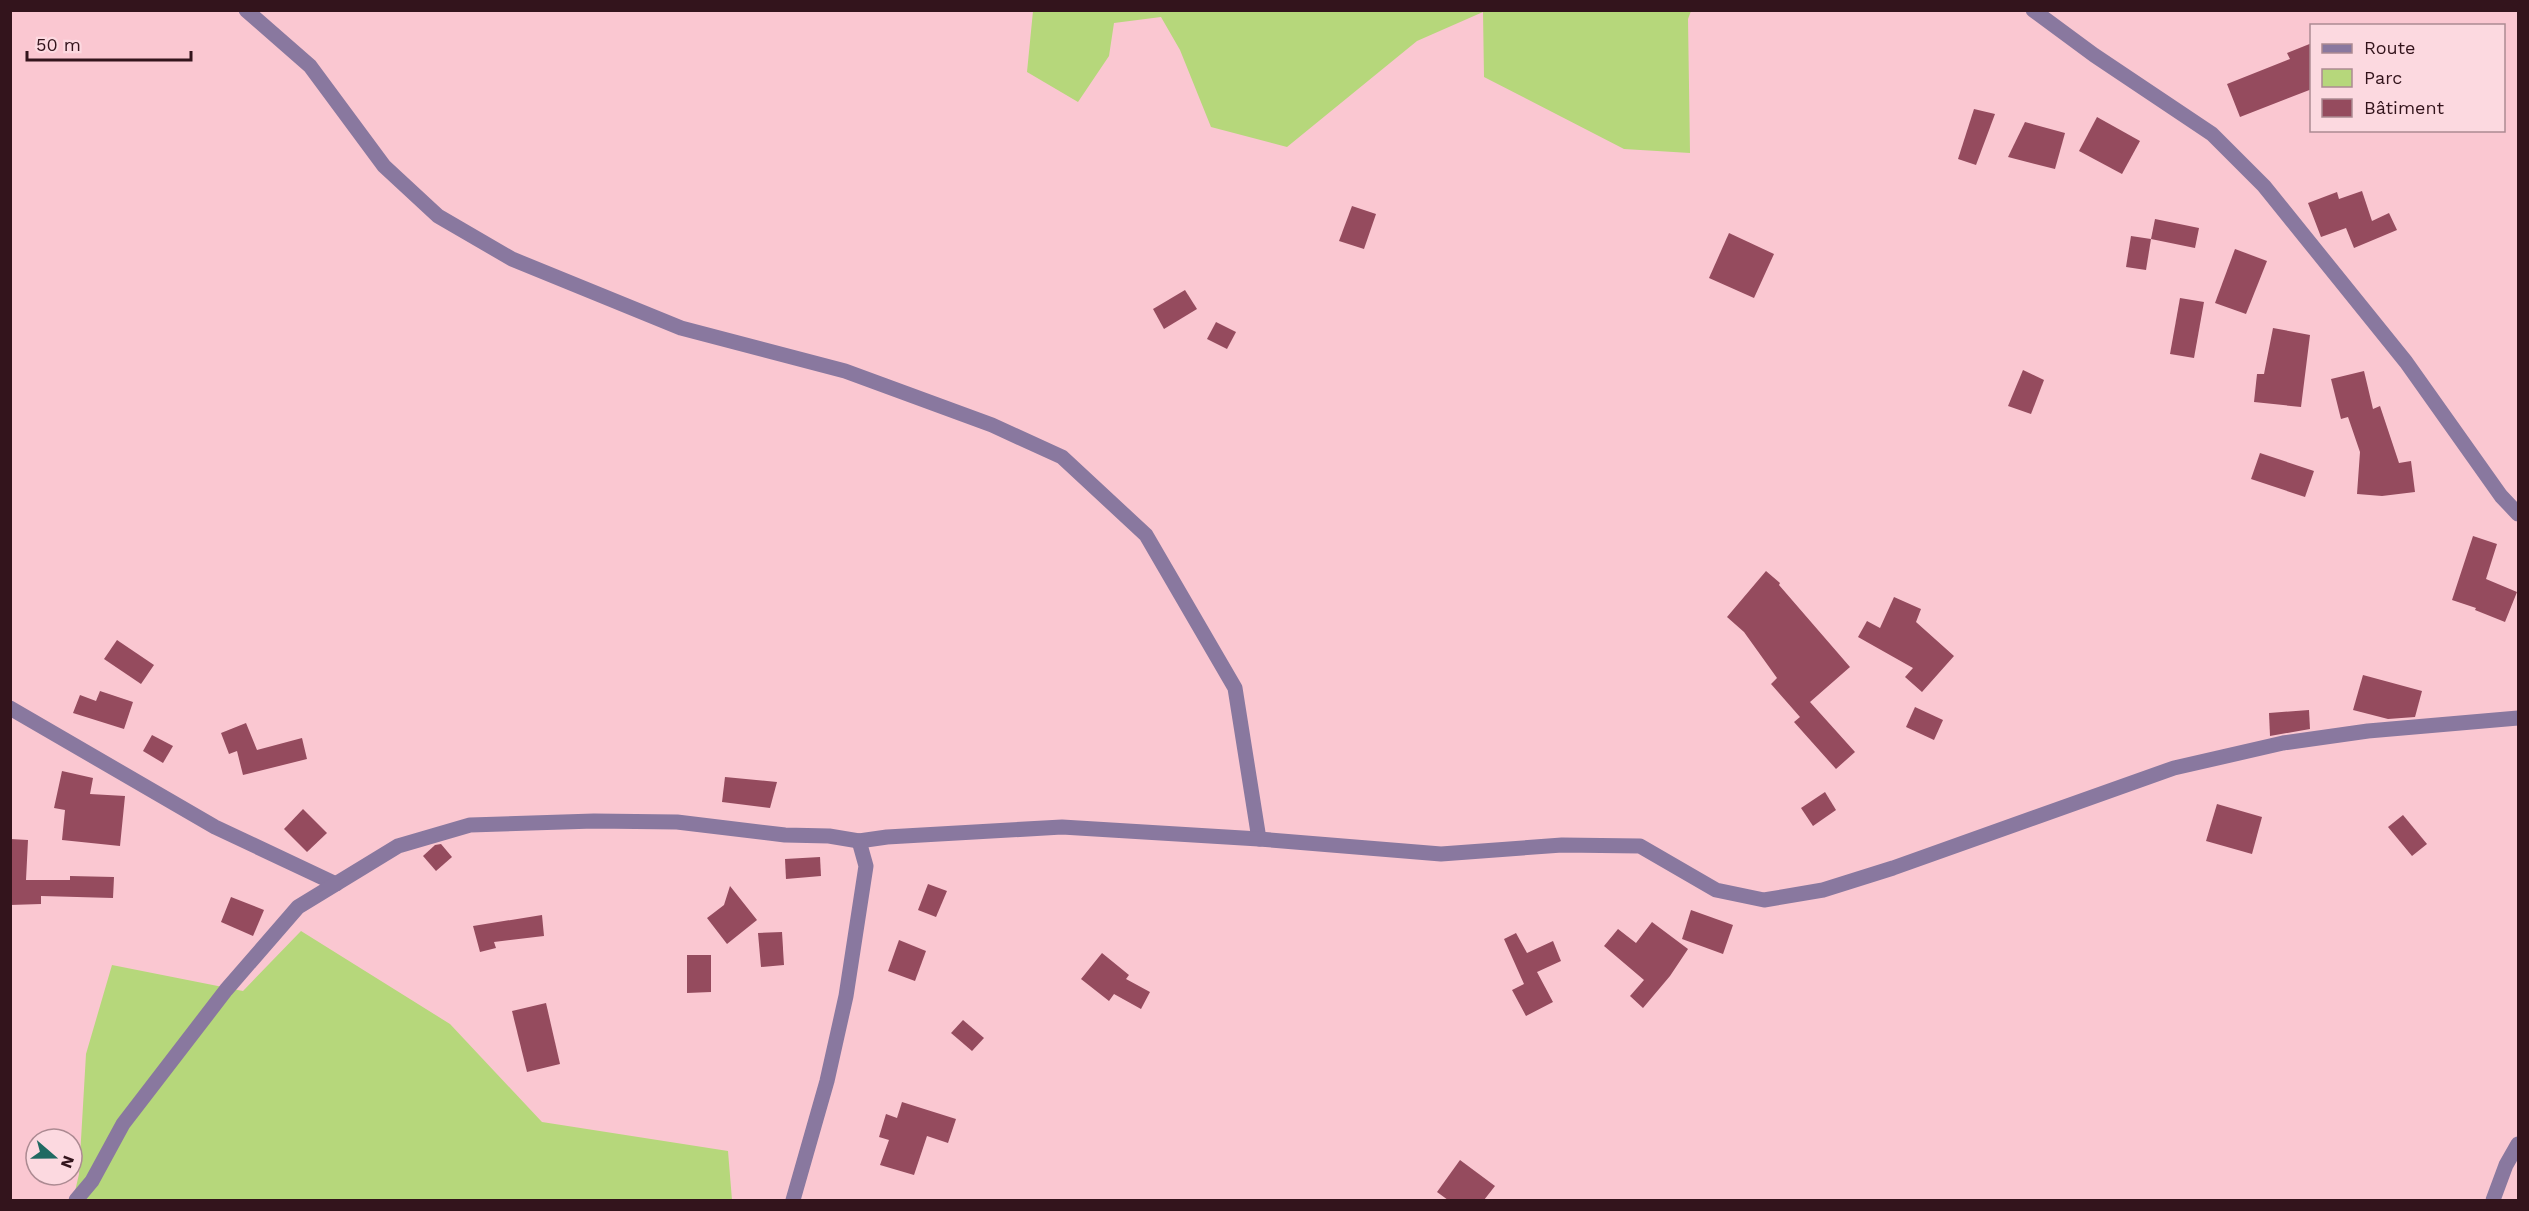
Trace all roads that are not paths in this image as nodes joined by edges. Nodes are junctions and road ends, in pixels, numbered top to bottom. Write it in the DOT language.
graph roads {
  1 [pos="246,10"];
  2 [pos="2033,10"];
  3 [pos="2518,514"];
  4 [pos="10,708"];
  5 [pos="2518,718"];
  6 [pos="1259,839"];
  7 [pos="859,841"];
  8 [pos="336,884"];
  9 [pos="2518,1144"];
  10 [pos="76,1200"];
  11 [pos="793,1200"];
  12 [pos="2493,1200"];
  1 -- 6 [label="street"];
  2 -- 3 [label="street"];
  4 -- 8 [label="street"];
  5 -- 6 [label="street"];
  6 -- 7 [label="street"];
  7 -- 8 [label="street"];
  7 -- 11 [label="street"];
  8 -- 10 [label="street"];
  9 -- 12 [label="street"];
}
